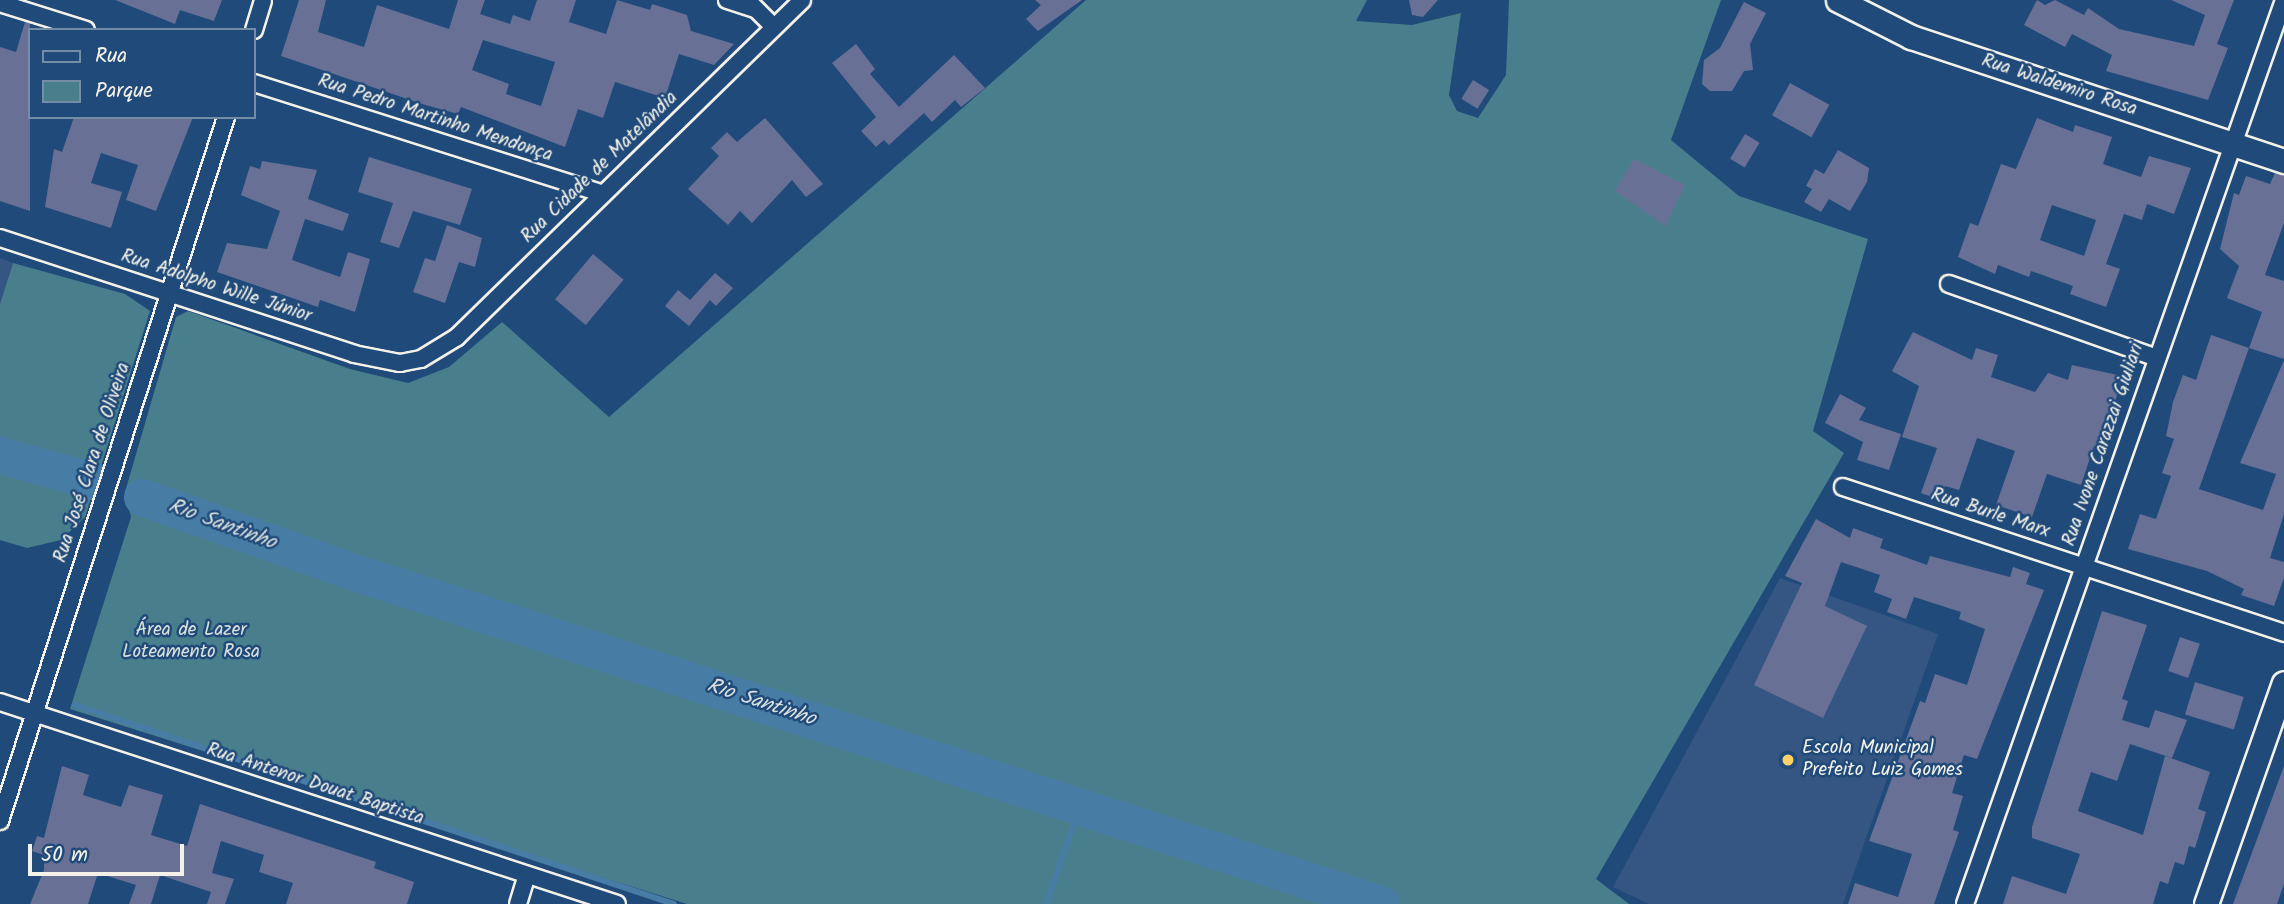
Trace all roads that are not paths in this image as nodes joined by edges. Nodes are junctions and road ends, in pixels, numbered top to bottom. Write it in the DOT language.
graph roads {
  1 [pos="263,0"];
  2 [pos="727,0"];
  3 [pos="802,0"];
  4 [pos="1838,0"];
  5 [pos="2284,0"];
  6 [pos="0,2"];
  7 [pos="752,5"];
  8 [pos="774,27"];
  9 [pos="80,28"];
  10 [pos="255,28"];
  11 [pos="256,84"];
  12 [pos="225,119"];
  13 [pos="2233,144"];
  14 [pos="2284,161"];
  15 [pos="603,194"];
  16 [pos="0,239"];
  17 [pos="1949,284"];
  18 [pos="169,294"];
  19 [pos="2157,358"];
  20 [pos="421,359"];
  21 [pos="1843,487"];
  22 [pos="2084,567"];
  23 [pos="2284,633"];
  24 [pos="2284,683"];
  25 [pos="0,702"];
  26 [pos="34,716"];
  27 [pos="0,821"];
  28 [pos="527,875"];
  29 [pos="518,904"];
  30 [pos="617,904"];
  31 [pos="1965,904"];
  32 [pos="2206,904"];
  1 -- 10 [label="street"];
  2 -- 7 [label="street"];
  3 -- 8 [label="street, Rua Cidade de Matelândia"];
  4 -- 13 [label="street, Rua Waldemiro Rosa"];
  5 -- 13 [label="street, Rua Ivone Carazzai Giuliari"];
  6 -- 9 [label="street"];
  7 -- 8 [label="street"];
  8 -- 15 [label="street, Rua Cidade de Matelândia"];
  11 -- 15 [label="street, Rua Pedro Martinho Mendonça"];
  12 -- 18 [label="street, Rua José Clara de Oliveira"];
  13 -- 14 [label="street, Rua Waldemiro Rosa"];
  13 -- 19 [label="street, Rua Ivone Carazzai Giuliari"];
  15 -- 20 [label="street, Rua Cidade de Matelândia"];
  16 -- 18 [label="street, Rua Adolpho Wille Júnior"];
  17 -- 19 [label="street"];
  18 -- 20 [label="street, Rua Adolpho Wille Júnior"];
  18 -- 26 [label="street, Rua José Clara de Oliveira"];
  19 -- 22 [label="street, Rua Ivone Carazzai Giuliari"];
  21 -- 22 [label="street, Rua Burle Marx"];
  22 -- 23 [label="street, Rua Burle Marx"];
  22 -- 31 [label="street, Rua Ivone Carazzai Giuliari"];
  24 -- 32 [label="street"];
  25 -- 26 [label="street, Rua Antenor Douat Baptista"];
  26 -- 27 [label="street, Rua José Clara de Oliveira"];
  26 -- 28 [label="street, Rua Antenor Douat Baptista"];
  28 -- 29 [label="street"];
  28 -- 30 [label="street, Rua Antenor Douat Baptista"];
}
